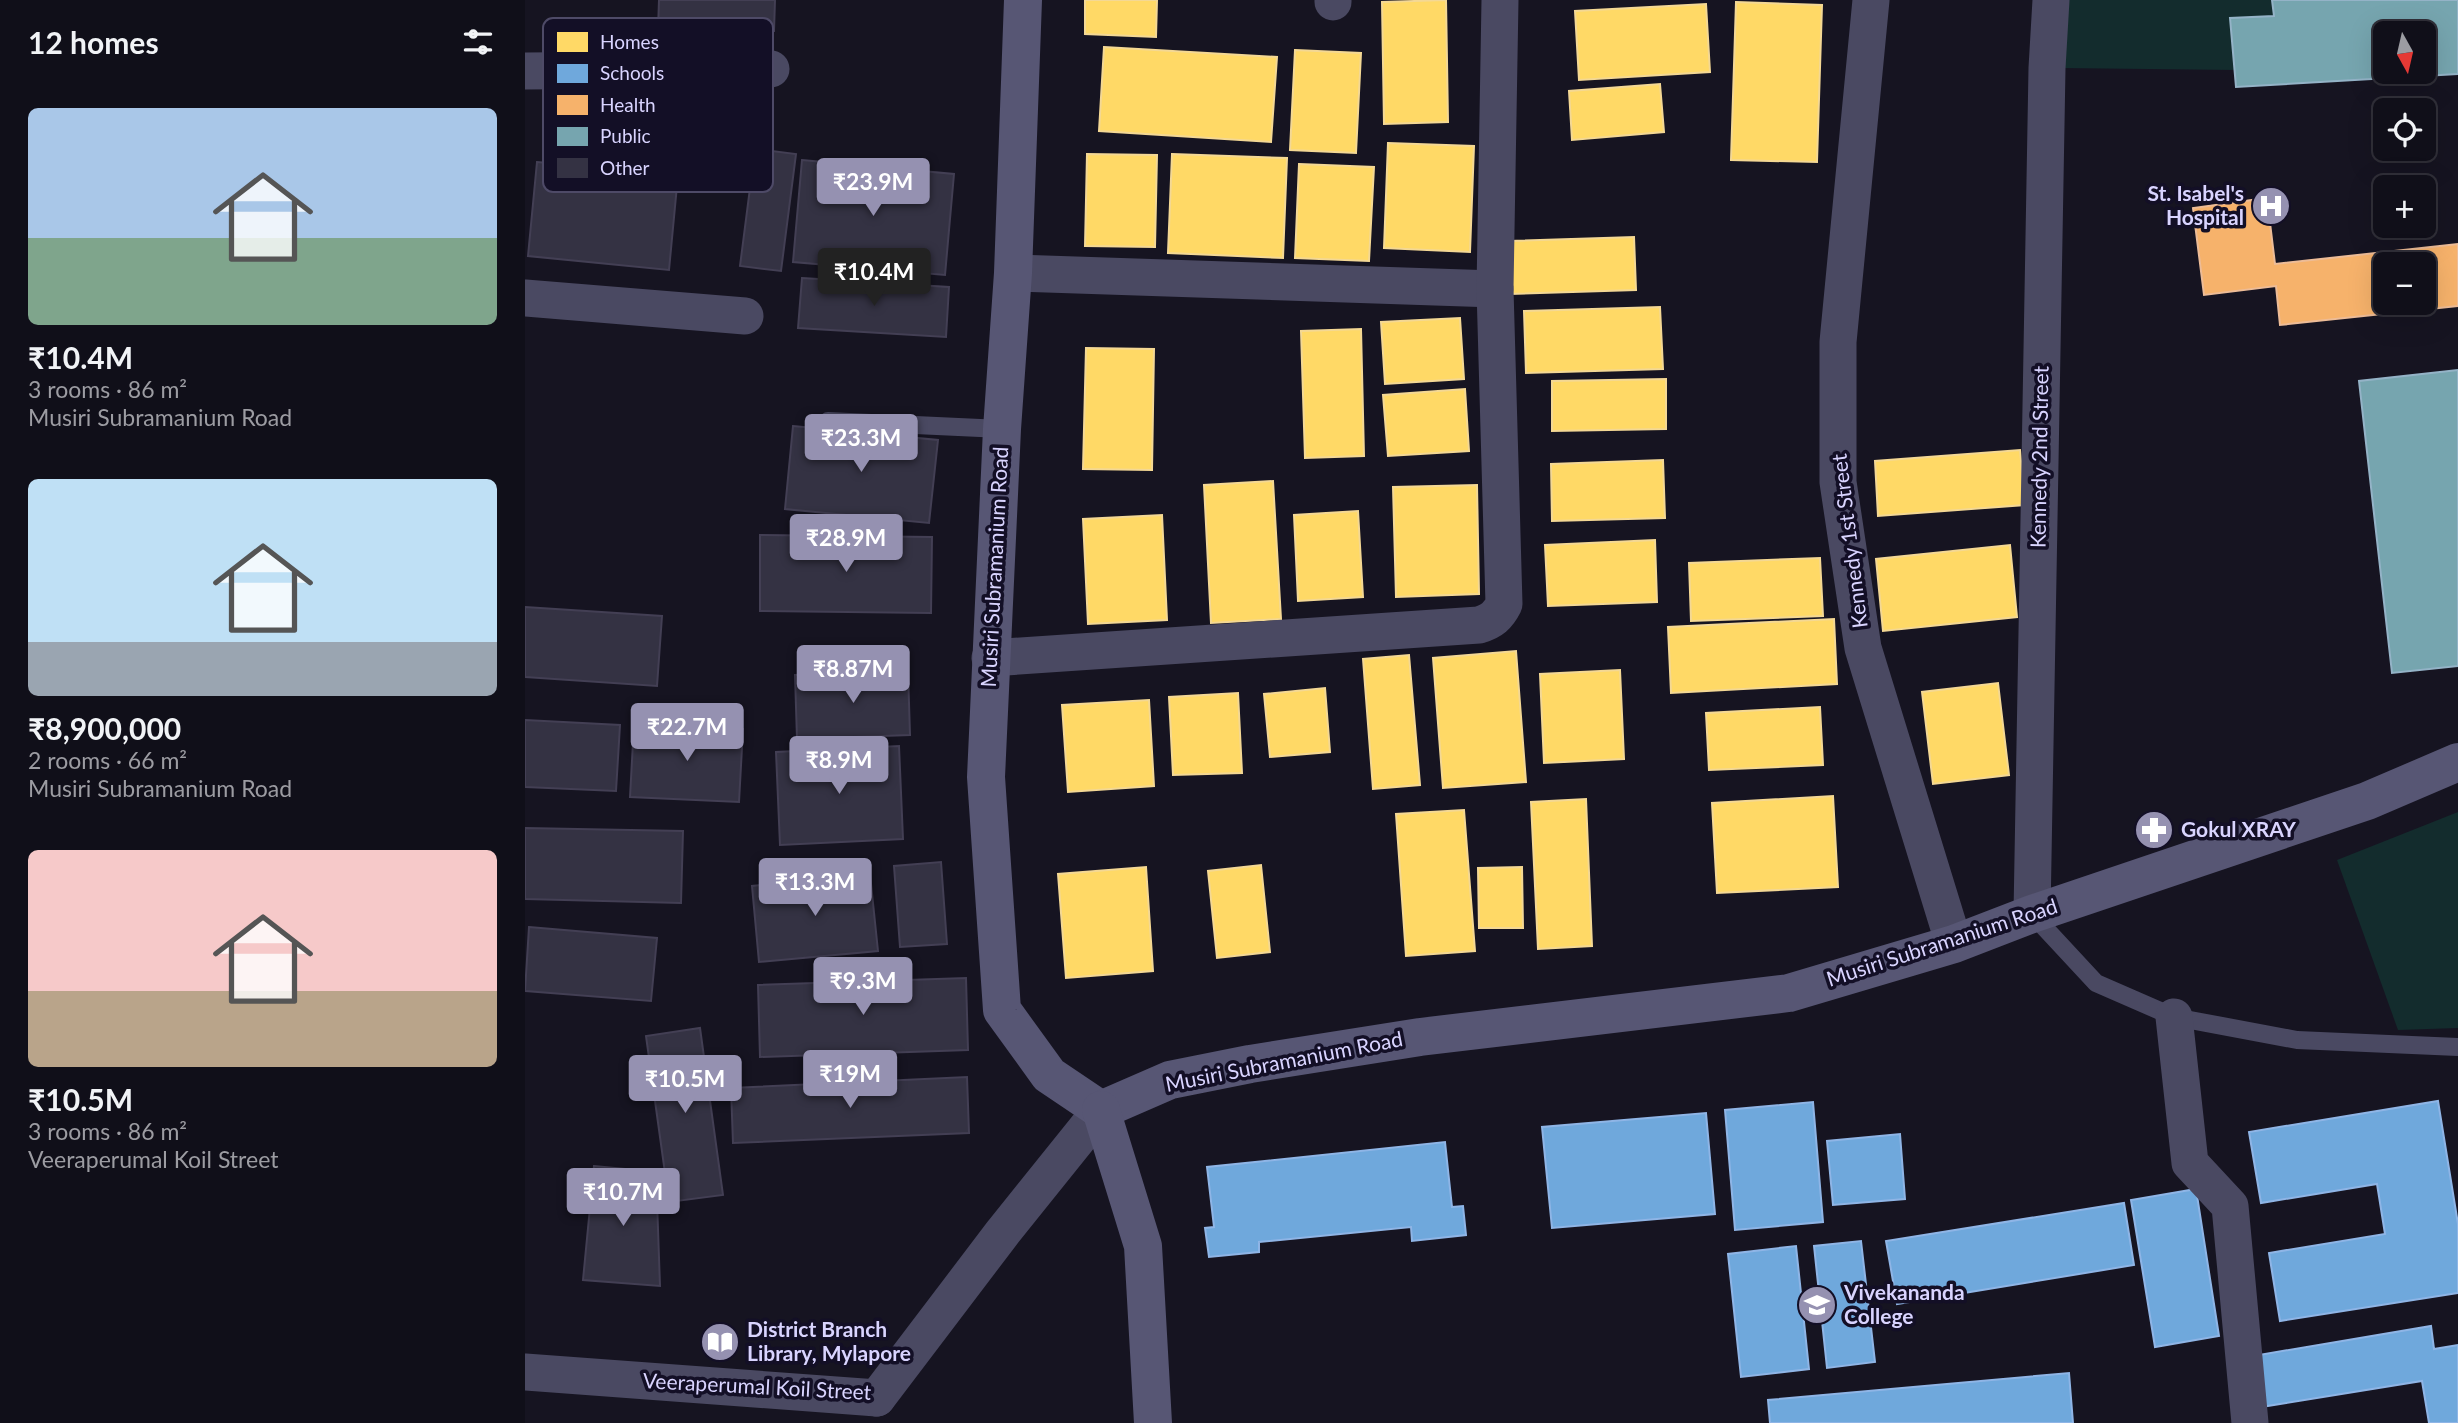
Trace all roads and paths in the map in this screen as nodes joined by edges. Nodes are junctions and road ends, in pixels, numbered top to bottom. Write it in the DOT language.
graph roads {
  1 [pos="1023,0"];
  2 [pos="1500,0"];
  3 [pos="1871,0"];
  4 [pos="2051,0"];
  5 [pos="525,71"];
  6 [pos="543,71"];
  7 [pos="1013,273"];
  8 [pos="1495,289"];
  9 [pos="525,298"];
  10 [pos="745,316"];
  11 [pos="828,421"];
  12 [pos="1002,429"];
  13 [pos="990,658"];
  14 [pos="2458,762"];
  15 [pos="2032,914"];
  16 [pos="1954,944"];
  17 [pos="2173,1017"];
  18 [pos="2458,1047"];
  19 [pos="1101,1110"];
  20 [pos="525,1372"];
  21 [pos="877,1410"];
  22 [pos="1153,1423"];
  23 [pos="2250,1423"];
  1 -- 7 [label="main road, Musiri Subramanium Road"];
  2 -- 8 [label="street"];
  3 -- 16 [label="street, Kennedy 1st Street"];
  4 -- 15 [label="street, Kennedy 2nd Street"];
  5 -- 6 [label="street"];
  7 -- 8 [label="street"];
  7 -- 12 [label="main road, Musiri Subramanium Road"];
  8 -- 13 [label="street"];
  9 -- 10 [label="street"];
  11 -- 12 [label="lane"];
  12 -- 13 [label="main road, Musiri Subramanium Road"];
  13 -- 19 [label="main road, Musiri Subramanium Road"];
  14 -- 15 [label="main road, Musiri Subramanium Road"];
  15 -- 16 [label="main road, Musiri Subramanium Road"];
  15 -- 17 [label="lane"];
  16 -- 19 [label="main road, Musiri Subramanium Road"];
  17 -- 18 [label="lane"];
  17 -- 23 [label="street"];
  19 -- 21 [label="street, Veeraperumal Koil Street"];
  19 -- 22 [label="main road"];
  20 -- 21 [label="street, Veeraperumal Koil Street"];
}
